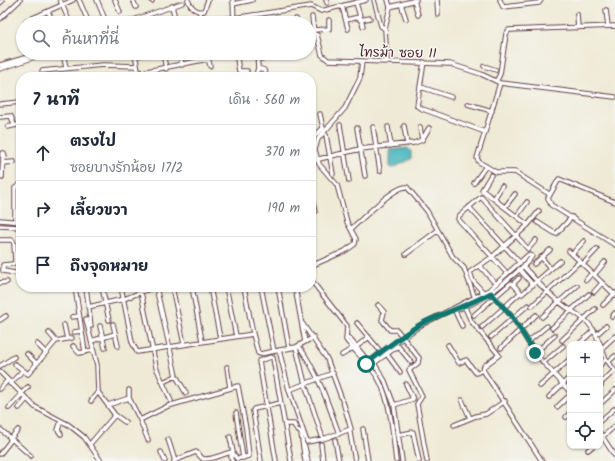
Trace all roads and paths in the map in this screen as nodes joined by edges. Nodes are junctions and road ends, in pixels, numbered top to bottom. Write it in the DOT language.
graph roads {
  1 [pos="20,0"];
  2 [pos="60,0"];
  3 [pos="73,0"];
  4 [pos="79,0"];
  5 [pos="97,0"];
  6 [pos="115,0"];
  7 [pos="133,0"];
  8 [pos="188,0"];
  9 [pos="208,0"];
  10 [pos="252,0"];
  11 [pos="366,0"];
  12 [pos="374,0"];
  13 [pos="388,0"];
  14 [pos="415,0"];
  15 [pos="437,0"];
  16 [pos="500,0"];
  17 [pos="541,0"];
  18 [pos="233,2"];
  19 [pos="403,2"];
  20 [pos="182,3"];
  21 [pos="356,3"];
  22 [pos="63,5"];
  23 [pos="172,6"];
  24 [pos="342,6"];
  25 [pos="136,7"];
  26 [pos="390,7"];
  27 [pos="0,10"];
  28 [pos="606,10"];
  29 [pos="48,11"];
  30 [pos="200,11"];
  31 [pos="120,12"];
  32 [pos="577,14"];
  33 [pos="4,15"];
  34 [pos="418,15"];
  35 [pos="438,15"];
  36 [pos="37,16"];
  37 [pos="50,16"];
  38 [pos="67,16"];
  39 [pos="86,16"];
  40 [pos="104,16"];
  41 [pos="144,16"];
  42 [pos="174,16"];
  43 [pos="200,16"];
  44 [pos="234,16"];
  45 [pos="247,16"];
  46 [pos="370,18"];
  47 [pos="0,19"];
  48 [pos="360,19"];
  49 [pos="406,19"];
  50 [pos="329,20"];
  51 [pos="346,20"];
  52 [pos="362,26"];
  53 [pos="608,26"];
  54 [pos="615,26"];
  55 [pos="578,28"];
  56 [pos="348,29"];
  57 [pos="385,29"];
  58 [pos="316,32"];
  59 [pos="316,35"];
  60 [pos="17,60"];
  61 [pos="22,60"];
  62 [pos="65,60"];
  63 [pos="136,60"];
  64 [pos="164,60"];
  65 [pos="181,60"];
  66 [pos="204,60"];
  67 [pos="208,60"];
  68 [pos="237,60"];
  69 [pos="258,60"];
  70 [pos="362,61"];
  71 [pos="387,61"];
  72 [pos="424,62"];
  73 [pos="0,65"];
  74 [pos="182,65"];
  75 [pos="137,66"];
  76 [pos="210,66"];
  77 [pos="484,66"];
  78 [pos="66,68"];
  79 [pos="166,68"];
  80 [pos="258,68"];
  81 [pos="0,69"];
  82 [pos="247,70"];
  83 [pos="496,70"];
  84 [pos="42,71"];
  85 [pos="257,72"];
  86 [pos="265,72"];
  87 [pos="498,82"];
  88 [pos="421,87"];
  89 [pos="451,97"];
  90 [pos="615,97"];
  91 [pos="16,102"];
  92 [pos="0,104"];
  93 [pos="468,104"];
  94 [pos="492,111"];
  95 [pos="320,114"];
  96 [pos="0,117"];
  97 [pos="476,123"];
  98 [pos="14,125"];
  99 [pos="340,125"];
  100 [pos="8,126"];
  101 [pos="404,126"];
  102 [pos="373,127"];
  103 [pos="388,127"];
  104 [pos="420,127"];
  105 [pos="357,128"];
  106 [pos="429,128"];
  107 [pos="475,128"];
  108 [pos="316,132"];
  109 [pos="485,132"];
  110 [pos="326,135"];
  111 [pos="422,140"];
  112 [pos="407,144"];
  113 [pos="316,146"];
  114 [pos="392,146"];
  115 [pos="376,147"];
  116 [pos="360,149"];
  117 [pos="345,153"];
  118 [pos="1,154"];
  119 [pos="316,154"];
  120 [pos="329,158"];
  121 [pos="317,159"];
  122 [pos="14,162"];
  123 [pos="3,164"];
  124 [pos="319,164"];
  125 [pos="486,166"];
  126 [pos="380,171"];
  127 [pos="333,174"];
  128 [pos="491,175"];
  129 [pos="365,176"];
  130 [pos="2,177"];
  131 [pos="349,181"];
  132 [pos="474,183"];
  133 [pos="502,186"];
  134 [pos="16,187"];
  135 [pos="515,194"];
  136 [pos="549,194"];
  137 [pos="494,199"];
  138 [pos="527,202"];
  139 [pos="615,202"];
  140 [pos="469,207"];
  141 [pos="505,207"];
  142 [pos="539,210"];
  143 [pos="517,216"];
  144 [pos="572,217"];
  145 [pos="0,220"];
  146 [pos="10,220"];
  147 [pos="15,221"];
  148 [pos="537,222"];
  149 [pos="10,225"];
  150 [pos="528,225"];
  151 [pos="0,226"];
  152 [pos="16,226"];
  153 [pos="351,229"];
  154 [pos="437,231"];
  155 [pos="516,236"];
  156 [pos="0,240"];
  157 [pos="536,240"];
  158 [pos="584,241"];
  159 [pos="615,245"];
  160 [pos="504,246"];
  161 [pos="597,249"];
  162 [pos="550,250"];
  163 [pos="406,254"];
  164 [pos="492,257"];
  165 [pos="541,258"];
  166 [pos="560,261"];
  167 [pos="582,262"];
  168 [pos="606,262"];
  169 [pos="520,263"];
  170 [pos="316,264"];
  171 [pos="534,264"];
  172 [pos="480,266"];
  173 [pos="523,266"];
  174 [pos="519,269"];
  175 [pos="551,269"];
  176 [pos="505,271"];
  177 [pos="16,273"];
  178 [pos="593,274"];
  179 [pos="519,278"];
  180 [pos="586,280"];
  181 [pos="537,281"];
  182 [pos="7,282"];
  183 [pos="494,282"];
  184 [pos="0,283"];
  185 [pos="510,283"];
  186 [pos="602,283"];
  187 [pos="534,285"];
  188 [pos="316,286"];
  189 [pos="577,286"];
  190 [pos="482,291"];
  191 [pos="76,292"];
  192 [pos="86,292"];
  193 [pos="103,292"];
  194 [pos="122,292"];
  195 [pos="156,292"];
  196 [pos="173,292"];
  197 [pos="193,292"];
  198 [pos="211,292"];
  199 [pos="227,292"];
  200 [pos="245,292"];
  201 [pos="262,292"];
  202 [pos="279,292"];
  203 [pos="295,292"];
  204 [pos="490,292"];
  205 [pos="594,292"];
  206 [pos="141,293"];
  207 [pos="548,293"];
  208 [pos="519,294"];
  209 [pos="589,294"];
  210 [pos="615,294"];
  211 [pos="494,297"];
  212 [pos="124,298"];
  213 [pos="71,300"];
  214 [pos="77,300"];
  215 [pos="84,300"];
  216 [pos="475,300"];
  217 [pos="106,303"];
  218 [pos="559,303"];
  219 [pos="378,305"];
  220 [pos="464,305"];
  221 [pos="528,305"];
  222 [pos="603,305"];
  223 [pos="532,306"];
  224 [pos="88,307"];
  225 [pos="504,307"];
  226 [pos="595,309"];
  227 [pos="453,310"];
  228 [pos="573,310"];
  229 [pos="474,315"];
  230 [pos="536,315"];
  231 [pos="6,316"];
  232 [pos="72,316"];
  233 [pos="79,317"];
  234 [pos="513,318"];
  235 [pos="542,318"];
  236 [pos="585,318"];
  237 [pos="0,320"];
  238 [pos="109,320"];
  239 [pos="302,323"];
  240 [pos="357,323"];
  241 [pos="113,324"];
  242 [pos="64,325"];
  243 [pos="91,326"];
  244 [pos="100,326"];
  245 [pos="462,326"];
  246 [pos="547,326"];
  247 [pos="606,326"];
  248 [pos="482,327"];
  249 [pos="552,328"];
  250 [pos="520,329"];
  251 [pos="594,330"];
  252 [pos="74,332"];
  253 [pos="81,332"];
  254 [pos="87,332"];
  255 [pos="49,333"];
  256 [pos="115,334"];
  257 [pos="253,334"];
  258 [pos="555,335"];
  259 [pos="596,335"];
  260 [pos="236,336"];
  261 [pos="615,336"];
  262 [pos="103,337"];
  263 [pos="369,337"];
  264 [pos="402,337"];
  265 [pos="492,337"];
  266 [pos="72,338"];
  267 [pos="220,338"];
  268 [pos="314,338"];
  269 [pos="350,338"];
  270 [pos="67,339"];
  271 [pos="562,340"];
  272 [pos="56,341"];
  273 [pos="91,341"];
  274 [pos="202,341"];
  275 [pos="582,341"];
  276 [pos="598,341"];
  277 [pos="305,342"];
  278 [pos="528,342"];
  279 [pos="37,344"];
  280 [pos="184,344"];
  281 [pos="603,344"];
  282 [pos="448,345"];
  283 [pos="73,346"];
  284 [pos="118,346"];
  285 [pos="169,346"];
  286 [pos="563,346"];
  287 [pos="297,347"];
  288 [pos="355,347"];
  289 [pos="105,348"];
  290 [pos="289,348"];
  291 [pos="501,348"];
  292 [pos="152,349"];
  293 [pos="93,350"];
  294 [pos="277,350"];
  295 [pos="45,352"];
  296 [pos="84,352"];
  297 [pos="382,352"];
  298 [pos="603,352"];
  299 [pos="535,353"];
  300 [pos="26,354"];
  301 [pos="386,354"];
  302 [pos="342,355"];
  303 [pos="364,356"];
  304 [pos="615,356"];
  305 [pos="14,357"];
  306 [pos="607,361"];
  307 [pos="411,362"];
  308 [pos="567,362"];
  309 [pos="36,363"];
  310 [pos="543,363"];
  311 [pos="603,363"];
  312 [pos="15,364"];
  313 [pos="366,364"];
  314 [pos="0,366"];
  315 [pos="227,367"];
  316 [pos="23,370"];
  317 [pos="483,370"];
  318 [pos="615,371"];
  319 [pos="0,372"];
  320 [pos="400,372"];
  321 [pos="333,373"];
  322 [pos="553,374"];
  323 [pos="176,376"];
  324 [pos="319,379"];
  325 [pos="567,380"];
  326 [pos="162,382"];
  327 [pos="9,383"];
  328 [pos="603,383"];
  329 [pos="305,384"];
  330 [pos="406,384"];
  331 [pos="563,384"];
  332 [pos="540,386"];
  333 [pos="28,387"];
  334 [pos="230,388"];
  335 [pos="0,389"];
  336 [pos="567,389"];
  337 [pos="129,390"];
  338 [pos="289,390"];
  339 [pos="615,390"];
  340 [pos="98,392"];
  341 [pos="186,393"];
  342 [pos="21,394"];
  343 [pos="549,396"];
  344 [pos="129,398"];
  345 [pos="567,398"];
  346 [pos="26,400"];
  347 [pos="462,400"];
  348 [pos="91,401"];
  349 [pos="171,401"];
  350 [pos="603,401"];
  351 [pos="505,402"];
  352 [pos="281,403"];
  353 [pos="108,405"];
  354 [pos="394,405"];
  355 [pos="267,406"];
  356 [pos="557,407"];
  357 [pos="9,408"];
  358 [pos="19,408"];
  359 [pos="614,409"];
  360 [pos="236,413"];
  361 [pos="115,415"];
  362 [pos="470,418"];
  363 [pos="603,418"];
  364 [pos="140,420"];
  365 [pos="61,421"];
  366 [pos="125,422"];
  367 [pos="285,424"];
  368 [pos="454,425"];
  369 [pos="615,426"];
  370 [pos="0,429"];
  371 [pos="18,430"];
  372 [pos="363,430"];
  373 [pos="350,433"];
  374 [pos="61,434"];
  375 [pos="339,434"];
  376 [pos="398,435"];
  377 [pos="603,435"];
  378 [pos="230,437"];
  379 [pos="168,439"];
  380 [pos="323,439"];
  381 [pos="11,440"];
  382 [pos="148,440"];
  383 [pos="335,440"];
  384 [pos="603,440"];
  385 [pos="90,444"];
  386 [pos="321,444"];
  387 [pos="161,452"];
  388 [pos="1,453"];
  389 [pos="232,454"];
  390 [pos="31,456"];
  391 [pos="615,456"];
  392 [pos="245,459"];
  393 [pos="101,461"];
  394 [pos="165,461"];
  395 [pos="174,461"];
  396 [pos="232,461"];
  397 [pos="261,461"];
  398 [pos="276,461"];
  399 [pos="291,461"];
  400 [pos="306,461"];
  401 [pos="323,461"];
  402 [pos="339,461"];
  403 [pos="355,461"];
  404 [pos="368,461"];
  405 [pos="396,461"];
  406 [pos="402,461"];
  407 [pos="419,461"];
  408 [pos="427,461"];
  409 [pos="542,461"];
  1 -- 33 [label="street"];
  2 -- 22 [label="street"];
  3 -- 22 [label="street"];
  4 -- 39 [label="street"];
  5 -- 40 [label="street"];
  6 -- 31 [label="street"];
  7 -- 25 [label="street"];
  8 -- 30 [label="street"];
  9 -- 30 [label="street"];
  10 -- 18 [label="street"];
  11 -- 21 [label="street"];
  12 -- 57 [label="street"];
  13 -- 26 [label="street"];
  14 -- 19 [label="street"];
  14 -- 34 [label="street"];
  15 -- 35 [label="street"];
  16 -- 17 [label="street"];
  18 -- 44 [label="street"];
  19 -- 26 [label="street"];
  19 -- 49 [label="street"];
  20 -- 23 [label="street"];
  21 -- 24 [label="street"];
  21 -- 48 [label="street"];
  22 -- 29 [label="street"];
  22 -- 38 [label="street"];
  23 -- 41 [label="street"];
  23 -- 42 [label="street"];
  24 -- 45 [label="street"];
  24 -- 51 [label="street"];
  26 -- 57 [label="street"];
  27 -- 33 [label="street"];
  28 -- 53 [label="street"];
  29 -- 36 [label="street"];
  29 -- 37 [label="street"];
  30 -- 43 [label="street"];
  32 -- 55 [label="street"];
  33 -- 47 [label="street"];
  46 -- 48 [label="street"];
  48 -- 51 [label="street"];
  48 -- 52 [label="street"];
  50 -- 58 [label="street"];
  51 -- 56 [label="street"];
  53 -- 54 [label="street"];
  53 -- 55 [label="street"];
  55 -- 87 [label="street"];
  57 -- 71 [label="street"];
  59 -- 70 [label="street, ไทรม้า ซอย 11"];
  60 -- 73 [label="street"];
  61 -- 81 [label="street"];
  62 -- 78 [label="street"];
  63 -- 75 [label="street"];
  64 -- 79 [label="street"];
  65 -- 74 [label="street"];
  66 -- 74 [label="street"];
  67 -- 76 [label="street"];
  68 -- 82 [label="street"];
  69 -- 80 [label="street"];
  70 -- 71 [label="street, ไทรม้า ซอย 11"];
  70 -- 113 [label="street"];
  71 -- 72 [label="street, ไทรม้า ซอย 11"];
  72 -- 87 [label="street, ไทรม้า ซอย 11"];
  72 -- 88 [label="street"];
  74 -- 79 [label="street"];
  75 -- 78 [label="street"];
  75 -- 79 [label="street"];
  77 -- 83 [label="street"];
  78 -- 84 [label="street"];
  80 -- 85 [label="street"];
  80 -- 86 [label="street"];
  87 -- 90 [label="street, ไทรม้า ซอย 11"];
  87 -- 94 [label="street"];
  88 -- 89 [label="street"];
  88 -- 107 [label="street"];
  91 -- 92 [label="street"];
  93 -- 94 [label="street"];
  94 -- 109 [label="street"];
  95 -- 108 [label="street"];
  96 -- 98 [label="street"];
  97 -- 107 [label="street"];
  98 -- 100 [label="street"];
  99 -- 117 [label="street"];
  101 -- 112 [label="street"];
  102 -- 115 [label="street"];
  103 -- 114 [label="street"];
  104 -- 111 [label="street"];
  105 -- 116 [label="street"];
  106 -- 111 [label="street"];
  107 -- 109 [label="street"];
  109 -- 125 [label="street"];
  110 -- 120 [label="street"];
  111 -- 112 [label="street"];
  112 -- 114 [label="street"];
  114 -- 115 [label="street"];
  115 -- 116 [label="street"];
  115 -- 126 [label="street"];
  116 -- 117 [label="street"];
  116 -- 129 [label="street"];
  117 -- 120 [label="street"];
  117 -- 131 [label="street"];
  118 -- 123 [label="street"];
  119 -- 121 [label="street"];
  120 -- 121 [label="street"];
  120 -- 124 [label="street"];
  120 -- 127 [label="street"];
  121 -- 124 [label="street"];
  122 -- 123 [label="street"];
  123 -- 130 [label="street"];
  124 -- 153 [label="street"];
  125 -- 132 [label="street"];
  125 -- 136 [label="street"];
  128 -- 137 [label="street"];
  133 -- 137 [label="street"];
  134 -- 147 [label="street"];
  135 -- 141 [label="street"];
  136 -- 139 [label="street"];
  136 -- 144 [label="street"];
  137 -- 141 [label="street"];
  138 -- 143 [label="street"];
  140 -- 155 [label="street"];
  140 -- 160 [label="street"];
  140 -- 164 [label="street"];
  141 -- 143 [label="street"];
  142 -- 150 [label="street"];
  143 -- 150 [label="street"];
  144 -- 148 [label="street"];
  144 -- 159 [label="street"];
  145 -- 146 [label="street"];
  146 -- 147 [label="street"];
  146 -- 149 [label="street"];
  149 -- 151 [label="street"];
  149 -- 152 [label="street"];
  150 -- 155 [label="street"];
  153 -- 154 [label="street"];
  153 -- 170 [label="street"];
  154 -- 163 [label="street"];
  154 -- 216 [label="street"];
  155 -- 157 [label="street"];
  155 -- 160 [label="street"];
  156 -- 177 [label="street"];
  158 -- 167 [label="street"];
  160 -- 164 [label="street"];
  160 -- 169 [label="street"];
  161 -- 167 [label="street"];
  162 -- 165 [label="street"];
  164 -- 172 [label="street"];
  164 -- 176 [label="street"];
  165 -- 171 [label="street"];
  165 -- 175 [label="street"];
  166 -- 175 [label="street"];
  167 -- 178 [label="street"];
  167 -- 207 [label="street"];
  168 -- 178 [label="street"];
  169 -- 173 [label="street"];
  169 -- 204 [label="street"];
  172 -- 183 [label="street"];
  172 -- 190 [label="street"];
  173 -- 174 [label="street"];
  173 -- 181 [label="street"];
  174 -- 187 [label="street"];
  174 -- 204 [label="street"];
  175 -- 181 [label="street"];
  178 -- 180 [label="street"];
  178 -- 186 [label="street"];
  179 -- 187 [label="street"];
  181 -- 187 [label="street"];
  181 -- 207 [label="street"];
  182 -- 184 [label="street"];
  185 -- 211 [label="street"];
  186 -- 205 [label="street"];
  186 -- 210 [label="street"];
  188 -- 288 [label="street"];
  189 -- 218 [label="street"];
  191 -- 214 [label="street"];
  192 -- 224 [label="street"];
  193 -- 217 [label="street"];
  194 -- 212 [label="street"];
  195 -- 285 [label="street"];
  196 -- 280 [label="street"];
  197 -- 274 [label="street"];
  198 -- 267 [label="street"];
  199 -- 260 [label="street"];
  200 -- 257 [label="street"];
  201 -- 294 [label="street"];
  202 -- 290 [label="street"];
  203 -- 239 [label="street"];
  204 -- 211 [label="street"];
  204 -- 216 [label="street"];
  206 -- 212 [label="street"];
  206 -- 292 [label="street"];
  207 -- 218 [label="street"];
  207 -- 223 [label="street"];
  208 -- 225 [label="street"];
  209 -- 228 [label="street"];
  210 -- 222 [label="street"];
  211 -- 225 [label="street"];
  211 -- 229 [label="street"];
  212 -- 217 [label="street"];
  212 -- 292 [label="street"];
  213 -- 214 [label="street"];
  214 -- 215 [label="street"];
  214 -- 233 [label="street"];
  216 -- 220 [label="street"];
  217 -- 224 [label="street"];
  217 -- 238 [label="street"];
  218 -- 228 [label="street"];
  218 -- 235 [label="street"];
  219 -- 264 [label="street"];
  220 -- 227 [label="street"];
  220 -- 317 [label="street"];
  221 -- 234 [label="street"];
  224 -- 243 [label="street"];
  225 -- 234 [label="street"];
  225 -- 248 [label="street"];
  226 -- 236 [label="street"];
  227 -- 245 [label="street"];
  227 -- 264 [label="street"];
  228 -- 236 [label="street"];
  228 -- 249 [label="street"];
  230 -- 250 [label="street"];
  231 -- 237 [label="street"];
  232 -- 233 [label="street"];
  233 -- 253 [label="street"];
  233 -- 273 [label="street"];
  234 -- 250 [label="street"];
  234 -- 265 [label="street"];
  236 -- 251 [label="street"];
  236 -- 271 [label="street"];
  239 -- 268 [label="street"];
  239 -- 277 [label="street"];
  240 -- 263 [label="street"];
  241 -- 256 [label="street"];
  242 -- 270 [label="street"];
  244 -- 262 [label="street"];
  246 -- 278 [label="street"];
  247 -- 259 [label="street"];
  250 -- 278 [label="street"];
  250 -- 291 [label="street"];
  251 -- 259 [label="street"];
  251 -- 275 [label="street"];
  252 -- 253 [label="street"];
  253 -- 254 [label="street"];
  253 -- 296 [label="street"];
  255 -- 272 [label="street"];
  256 -- 262 [label="street"];
  256 -- 284 [label="street"];
  257 -- 260 [label="street"];
  257 -- 294 [label="street"];
  258 -- 299 [label="street"];
  259 -- 276 [label="street"];
  260 -- 267 [label="street"];
  261 -- 281 [label="street"];
  262 -- 273 [label="street"];
  262 -- 289 [label="street"];
  263 -- 288 [label="street"];
  263 -- 297 [label="street"];
  264 -- 297 [label="street"];
  264 -- 408 [label="street"];
  266 -- 270 [label="street"];
  267 -- 274 [label="street"];
  268 -- 277 [label="street"];
  268 -- 321 [label="street"];
  269 -- 288 [label="street"];
  270 -- 272 [label="street"];
  272 -- 295 [label="street"];
  273 -- 293 [label="street"];
  274 -- 280 [label="street"];
  277 -- 287 [label="street"];
  278 -- 299 [label="street"];
  279 -- 295 [label="street"];
  280 -- 285 [label="street"];
  282 -- 317 [label="street"];
  283 -- 296 [label="street"];
  285 -- 292 [label="street"];
  285 -- 323 [label="street"];
  286 -- 310 [label="street"];
  287 -- 290 [label="street"];
  287 -- 324 [label="street"];
  287 -- 329 [label="street"];
  288 -- 302 [label="street"];
  288 -- 303 [label="street"];
  288 -- 313 [label="street"];
  290 -- 294 [label="street"];
  292 -- 326 [label="street"];
  293 -- 296 [label="street"];
  293 -- 340 [label="street"];
  294 -- 338 [label="street"];
  295 -- 309 [label="street"];
  297 -- 313 [label="street"];
  298 -- 306 [label="street"];
  299 -- 310 [label="street"];
  300 -- 309 [label="street"];
  301 -- 307 [label="street"];
  301 -- 320 [label="street"];
  301 -- 354 [label="street"];
  304 -- 306 [label="street"];
  305 -- 314 [label="street"];
  306 -- 311 [label="street"];
  306 -- 318 [label="street"];
  308 -- 322 [label="street"];
  309 -- 316 [label="street"];
  310 -- 322 [label="street"];
  312 -- 316 [label="street"];
  313 -- 405 [label="street"];
  315 -- 334 [label="street"];
  316 -- 327 [label="street"];
  317 -- 351 [label="street"];
  318 -- 328 [label="street"];
  319 -- 327 [label="street"];
  321 -- 324 [label="street"];
  321 -- 375 [label="street"];
  322 -- 331 [label="street"];
  322 -- 332 [label="street"];
  323 -- 326 [label="street"];
  323 -- 341 [label="street"];
  324 -- 329 [label="street"];
  324 -- 375 [label="street"];
  325 -- 331 [label="street"];
  326 -- 349 [label="street"];
  327 -- 335 [label="street"];
  327 -- 342 [label="street"];
  329 -- 338 [label="street"];
  329 -- 380 [label="street"];
  330 -- 354 [label="street"];
  331 -- 336 [label="street"];
  331 -- 343 [label="street"];
  333 -- 342 [label="street"];
  334 -- 364 [label="street"];
  334 -- 392 [label="street"];
  337 -- 344 [label="street"];
  338 -- 380 [label="street"];
  339 -- 350 [label="street"];
  340 -- 348 [label="street"];
  340 -- 353 [label="street"];
  342 -- 346 [label="street"];
  342 -- 357 [label="street"];
  344 -- 353 [label="street"];
  344 -- 364 [label="street"];
  345 -- 356 [label="street"];
  346 -- 358 [label="street"];
  346 -- 365 [label="street"];
  347 -- 362 [label="street"];
  351 -- 362 [label="street"];
  351 -- 409 [label="street"];
  352 -- 355 [label="street"];
  352 -- 355 [label="street"];
  352 -- 367 [label="street"];
  353 -- 361 [label="street"];
  354 -- 376 [label="street"];
  355 -- 397 [label="street"];
  355 -- 398 [label="street"];
  359 -- 363 [label="street"];
  360 -- 392 [label="street"];
  361 -- 366 [label="street"];
  361 -- 385 [label="street"];
  362 -- 368 [label="street"];
  364 -- 382 [label="street"];
  365 -- 374 [label="street"];
  365 -- 385 [label="street"];
  367 -- 399 [label="street"];
  367 -- 400 [label="street"];
  369 -- 377 [label="street"];
  370 -- 381 [label="street"];
  371 -- 381 [label="street"];
  372 -- 404 [label="street"];
  373 -- 403 [label="street"];
  375 -- 380 [label="street"];
  376 -- 406 [label="street"];
  376 -- 407 [label="street"];
  378 -- 389 [label="street"];
  379 -- 395 [label="street"];
  381 -- 388 [label="street"];
  381 -- 390 [label="street"];
  383 -- 402 [label="street"];
  384 -- 391 [label="street"];
  385 -- 393 [label="street"];
  386 -- 401 [label="street"];
  387 -- 394 [label="street"];
  389 -- 392 [label="street"];
  389 -- 395 [label="street"];
  389 -- 396 [label="street"];
}
